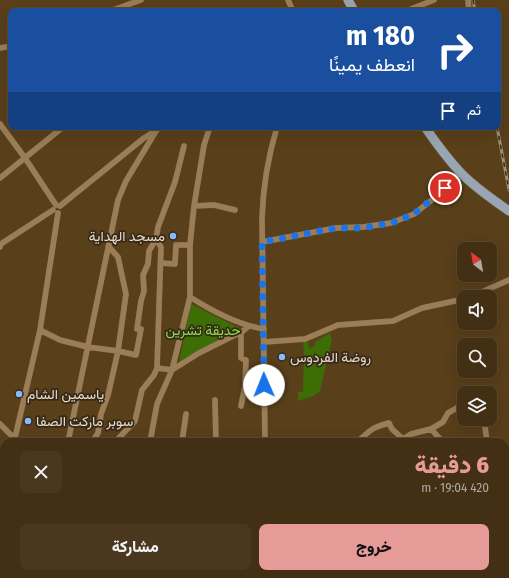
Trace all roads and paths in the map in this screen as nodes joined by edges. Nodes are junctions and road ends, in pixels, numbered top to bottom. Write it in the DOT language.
graph roads {
  1 [pos="141,0"];
  2 [pos="434,0"];
  3 [pos="118,8"];
  4 [pos="414,8"];
  5 [pos="0,124"];
  6 [pos="59,130"];
  7 [pos="156,130"];
  8 [pos="157,130"];
  9 [pos="209,130"];
  10 [pos="276,130"];
  11 [pos="428,130"];
  12 [pos="184,146"];
  13 [pos="25,158"];
  14 [pos="460,172"];
  15 [pos="0,178"];
  16 [pos="194,206"];
  17 [pos="57,209"];
  18 [pos="235,210"];
  19 [pos="509,211"];
  20 [pos="156,239"];
  21 [pos="262,242"];
  22 [pos="0,245"];
  23 [pos="190,245"];
  24 [pos="108,247"];
  25 [pos="161,263"];
  26 [pos="509,280"];
  27 [pos="486,290"];
  28 [pos="190,297"];
  29 [pos="457,301"];
  30 [pos="249,326"];
  31 [pos="264,329"];
  32 [pos="40,330"];
  33 [pos="241,332"];
  34 [pos="264,342"];
  35 [pos="88,347"];
  36 [pos="118,351"];
  37 [pos="157,368"];
  38 [pos="172,370"];
  39 [pos="215,400"];
  40 [pos="241,406"];
  41 [pos="457,408"];
  42 [pos="186,414"];
  43 [pos="0,424"];
  44 [pos="485,426"];
  45 [pos="431,429"];
  46 [pos="13,438"];
  47 [pos="15,438"];
  48 [pos="69,438"];
  49 [pos="95,438"];
  50 [pos="119,438"];
  51 [pos="151,438"];
  52 [pos="183,438"];
  53 [pos="216,438"];
  54 [pos="265,438"];
  55 [pos="361,438"];
  56 [pos="401,438"];
  57 [pos="404,438"];
  58 [pos="439,438"];
  59 [pos="486,438"];
  1 -- 3 [label="street"];
  2 -- 4 [label="street"];
  5 -- 13 [label="street"];
  6 -- 13 [label="street"];
  7 -- 17 [label="street"];
  8 -- 24 [label="street"];
  9 -- 16 [label="street"];
  10 -- 21 [label="street"];
  11 -- 14 [label="main road"];
  12 -- 20 [label="street"];
  13 -- 15 [label="street"];
  13 -- 17 [label="street"];
  14 -- 19 [label="main road"];
  14 -- 21 [label="street"];
  16 -- 18 [label="street"];
  16 -- 23 [label="street"];
  17 -- 22 [label="street"];
  17 -- 32 [label="street"];
  20 -- 25 [label="street"];
  20 -- 36 [label="street"];
  21 -- 31 [label="street"];
  23 -- 25 [label="street"];
  23 -- 28 [label="street"];
  24 -- 35 [label="street"];
  24 -- 36 [label="street"];
  25 -- 37 [label="street"];
  26 -- 27 [label="street"];
  28 -- 30 [label="street"];
  28 -- 38 [label="street"];
  29 -- 34 [label="street"];
  30 -- 31 [label="street"];
  30 -- 33 [label="street"];
  31 -- 34 [label="street"];
  32 -- 35 [label="street"];
  32 -- 47 [label="street"];
  33 -- 38 [label="street"];
  33 -- 40 [label="street"];
  34 -- 54 [label="street"];
  35 -- 36 [label="street"];
  35 -- 48 [label="street"];
  36 -- 49 [label="street"];
  37 -- 38 [label="street"];
  37 -- 50 [label="street"];
  38 -- 51 [label="street"];
  39 -- 53 [label="street"];
  41 -- 45 [label="street"];
  42 -- 52 [label="street"];
  43 -- 46 [label="street"];
  44 -- 59 [label="street"];
  45 -- 57 [label="street"];
  45 -- 58 [label="street"];
  55 -- 56 [label="street"];
}
